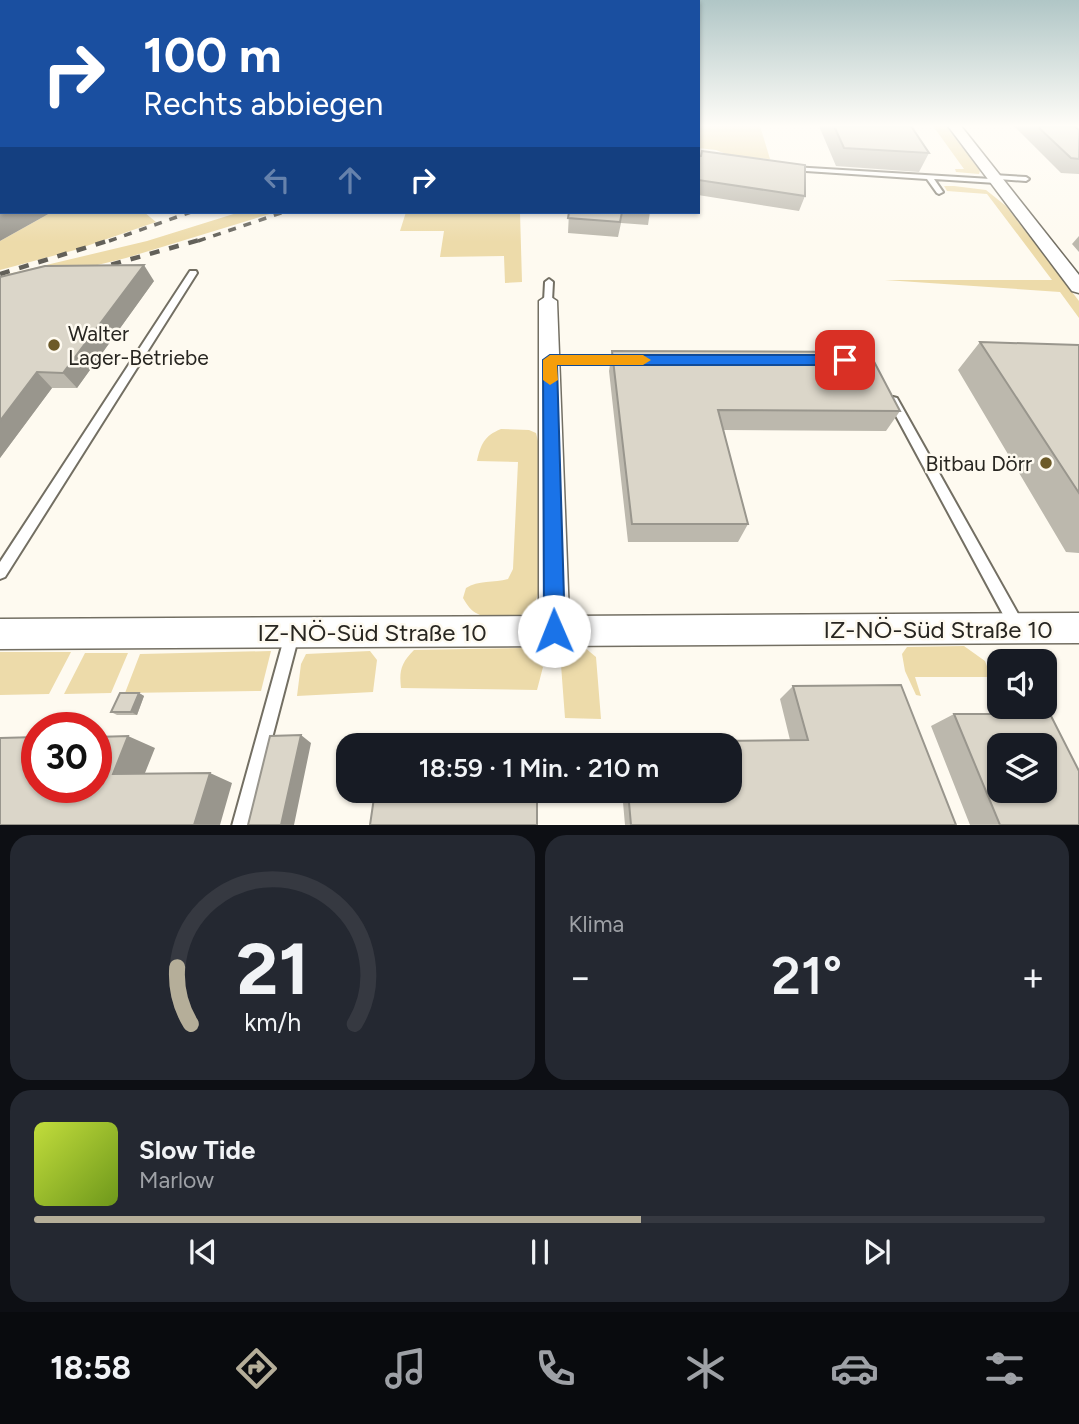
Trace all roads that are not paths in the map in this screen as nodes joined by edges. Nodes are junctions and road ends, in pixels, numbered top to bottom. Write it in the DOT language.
graph roads {
  1 [pos="984,164"];
  2 [pos="790,165"];
  3 [pos="947,170"];
  4 [pos="929,177"];
  5 [pos="953,178"];
  6 [pos="995,179"];
  7 [pos="1026,179"];
  8 [pos="939,192"];
  9 [pos="193,273"];
  10 [pos="1079,287"];
  11 [pos="549,291"];
  12 [pos="550,360"];
  13 [pos="637,360"];
  14 [pos="889,393"];
  15 [pos="0,573"];
  16 [pos="1018,628"];
  17 [pos="1079,628"];
  18 [pos="554,631"];
  19 [pos="293,632"];
  20 [pos="0,634"];
  21 [pos="240,825"];
  1 -- 6 [label="street"];
  2 -- 4 [label="lane"];
  3 -- 5 [label="lane"];
  4 -- 5 [label="lane"];
  4 -- 8 [label="lane"];
  5 -- 6 [label="lane"];
  6 -- 7 [label="lane"];
  6 -- 10 [label="street"];
  9 -- 15 [label="lane"];
  11 -- 12 [label="street"];
  12 -- 13 [label="lane"];
  12 -- 18 [label="street"];
  14 -- 16 [label="lane"];
  16 -- 17 [label="street, IZ-NÖ-Süd Straße 10"];
  16 -- 18 [label="street, IZ-NÖ-Süd Straße 10"];
  18 -- 19 [label="street, IZ-NÖ-Süd Straße 10"];
  19 -- 20 [label="street, IZ-NÖ-Süd Straße 10"];
  19 -- 21 [label="lane"];
}
